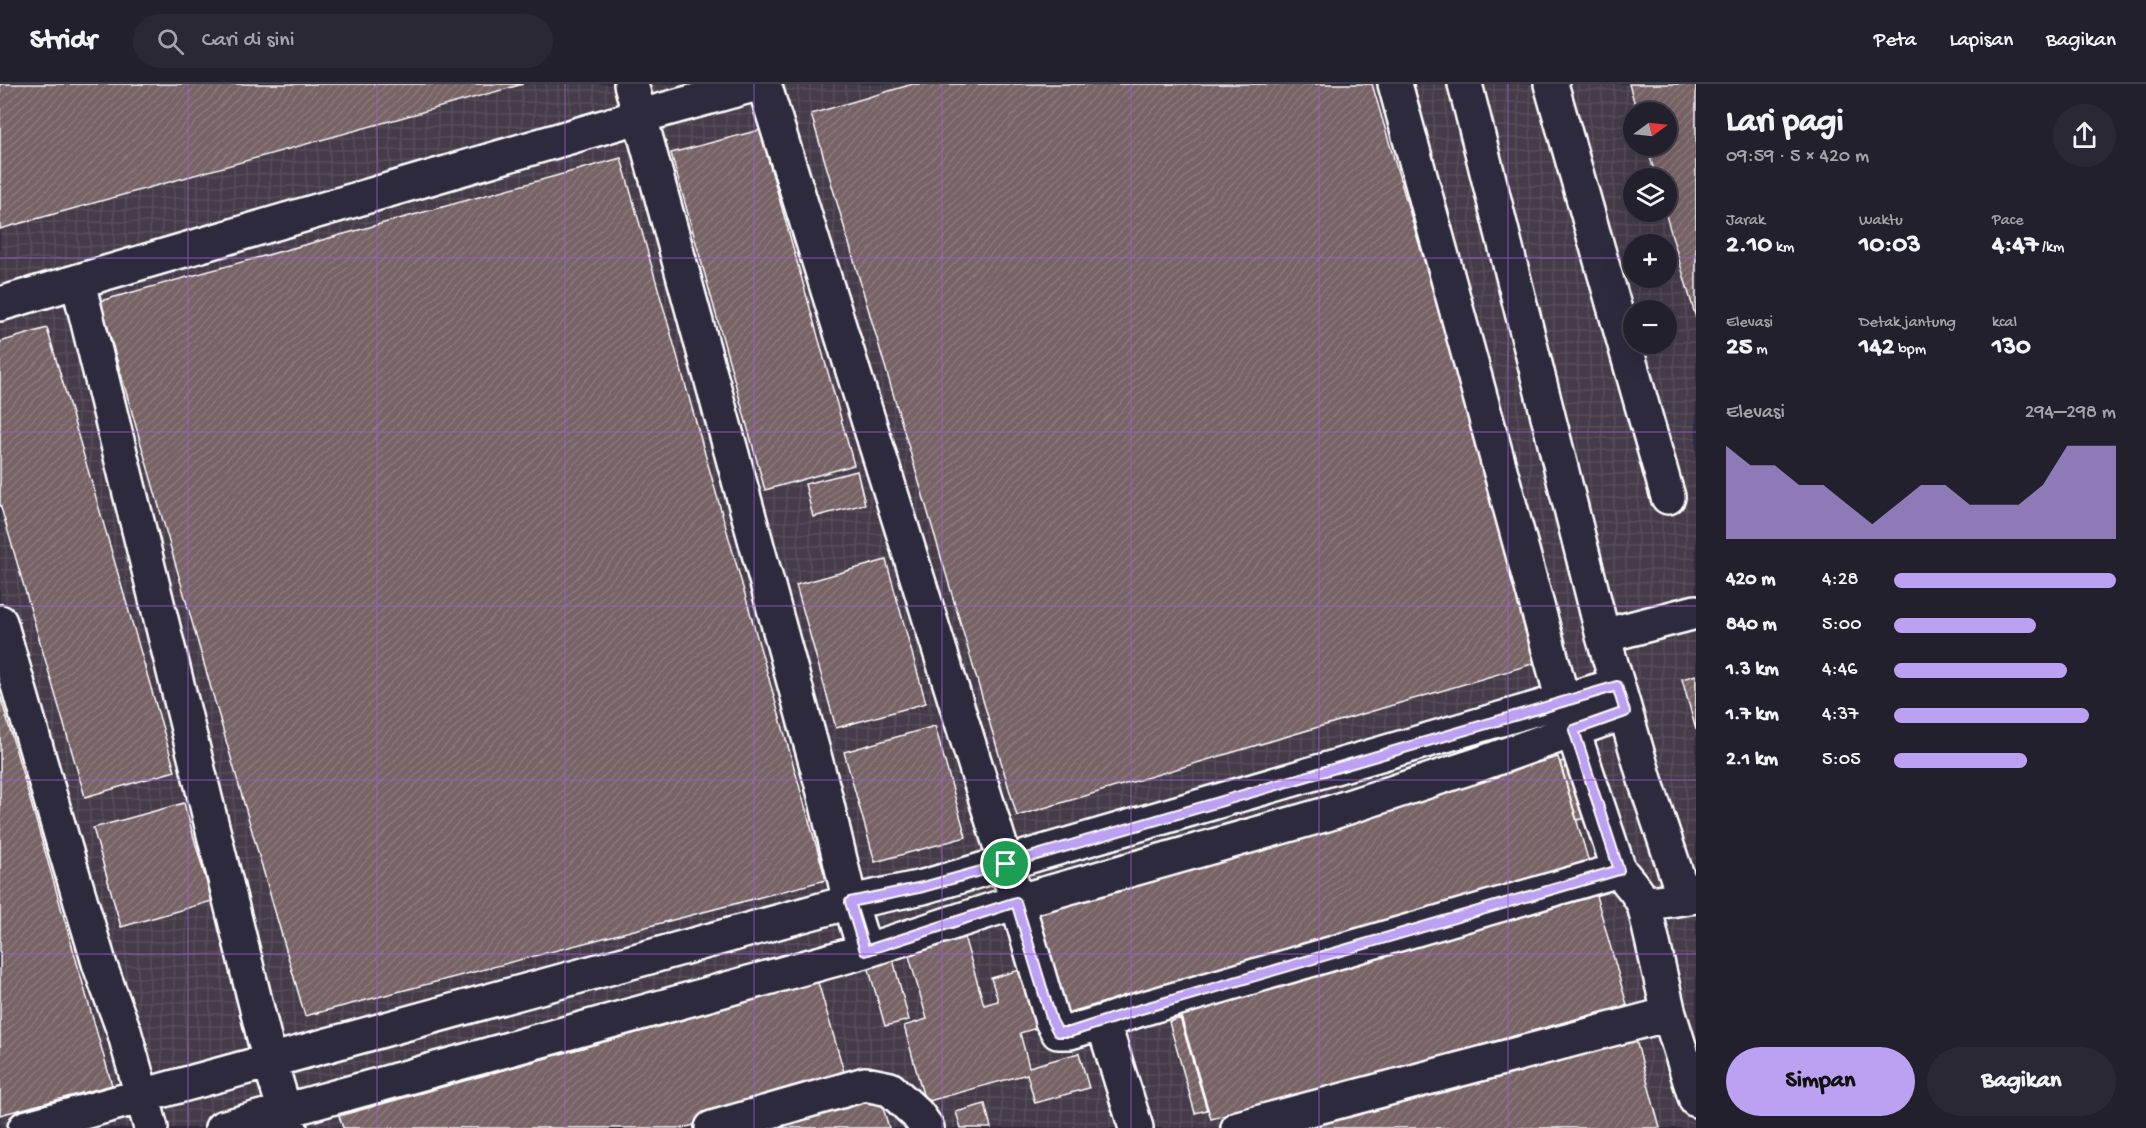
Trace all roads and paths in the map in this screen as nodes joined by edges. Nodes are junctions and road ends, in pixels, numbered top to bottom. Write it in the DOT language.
graph roads {
  1 [pos="631,84"];
  2 [pos="757,84"];
  3 [pos="764,84"];
  4 [pos="1395,84"];
  5 [pos="1465,84"];
  6 [pos="1551,84"];
  7 [pos="641,116"];
  8 [pos="78,282"];
  9 [pos="0,304"];
  10 [pos="1668,497"];
  11 [pos="1696,612"];
  12 [pos="0,622"];
  13 [pos="1602,636"];
  14 [pos="1621,699"];
  15 [pos="1568,716"];
  16 [pos="1006,864"];
  17 [pos="1619,870"];
  18 [pos="1690,896"];
  19 [pos="850,902"];
  20 [pos="1016,902"];
  21 [pos="1644,904"];
  22 [pos="865,951"];
  23 [pos="1670,1014"];
  24 [pos="1103,1022"];
  25 [pos="384,1057"];
  26 [pos="270,1062"];
  27 [pos="141,1095"];
  28 [pos="1696,1100"];
  29 [pos="287,1119"];
  30 [pos="26,1128"];
  31 [pos="151,1128"];
  32 [pos="222,1128"];
  33 [pos="712,1128"];
  34 [pos="927,1128"];
  35 [pos="1136,1128"];
  36 [pos="1238,1128"];
  1 -- 7 [label="lane"];
  2 -- 7 [label="lane"];
  3 -- 16 [label="lane"];
  4 -- 15 [label="lane"];
  5 -- 13 [label="lane"];
  6 -- 10 [label="lane"];
  7 -- 8 [label="lane"];
  7 -- 19 [label="lane"];
  8 -- 9 [label="lane"];
  8 -- 26 [label="lane"];
  11 -- 13 [label="lane"];
  12 -- 27 [label="lane"];
  13 -- 14 [label="lane"];
  14 -- 15 [label="lane"];
  14 -- 18 [label="lane"];
  15 -- 16 [label="lane"];
  15 -- 17 [label="lane"];
  15 -- 20 [label="lane"];
  16 -- 19 [label="lane"];
  16 -- 20 [label="lane"];
  17 -- 21 [label="lane"];
  17 -- 24 [label="lane"];
  18 -- 21 [label="lane"];
  19 -- 22 [label="lane"];
  19 -- 25 [label="lane"];
  20 -- 22 [label="lane"];
  20 -- 24 [label="lane"];
  21 -- 23 [label="lane"];
  22 -- 25 [label="lane"];
  23 -- 28 [label="lane"];
  23 -- 36 [label="lane"];
  24 -- 35 [label="lane"];
  25 -- 26 [label="lane"];
  25 -- 29 [label="lane"];
  26 -- 27 [label="lane"];
  26 -- 29 [label="lane"];
  27 -- 30 [label="lane"];
  27 -- 31 [label="lane"];
  29 -- 32 [label="lane"];
  33 -- 34 [label="lane"];
}
